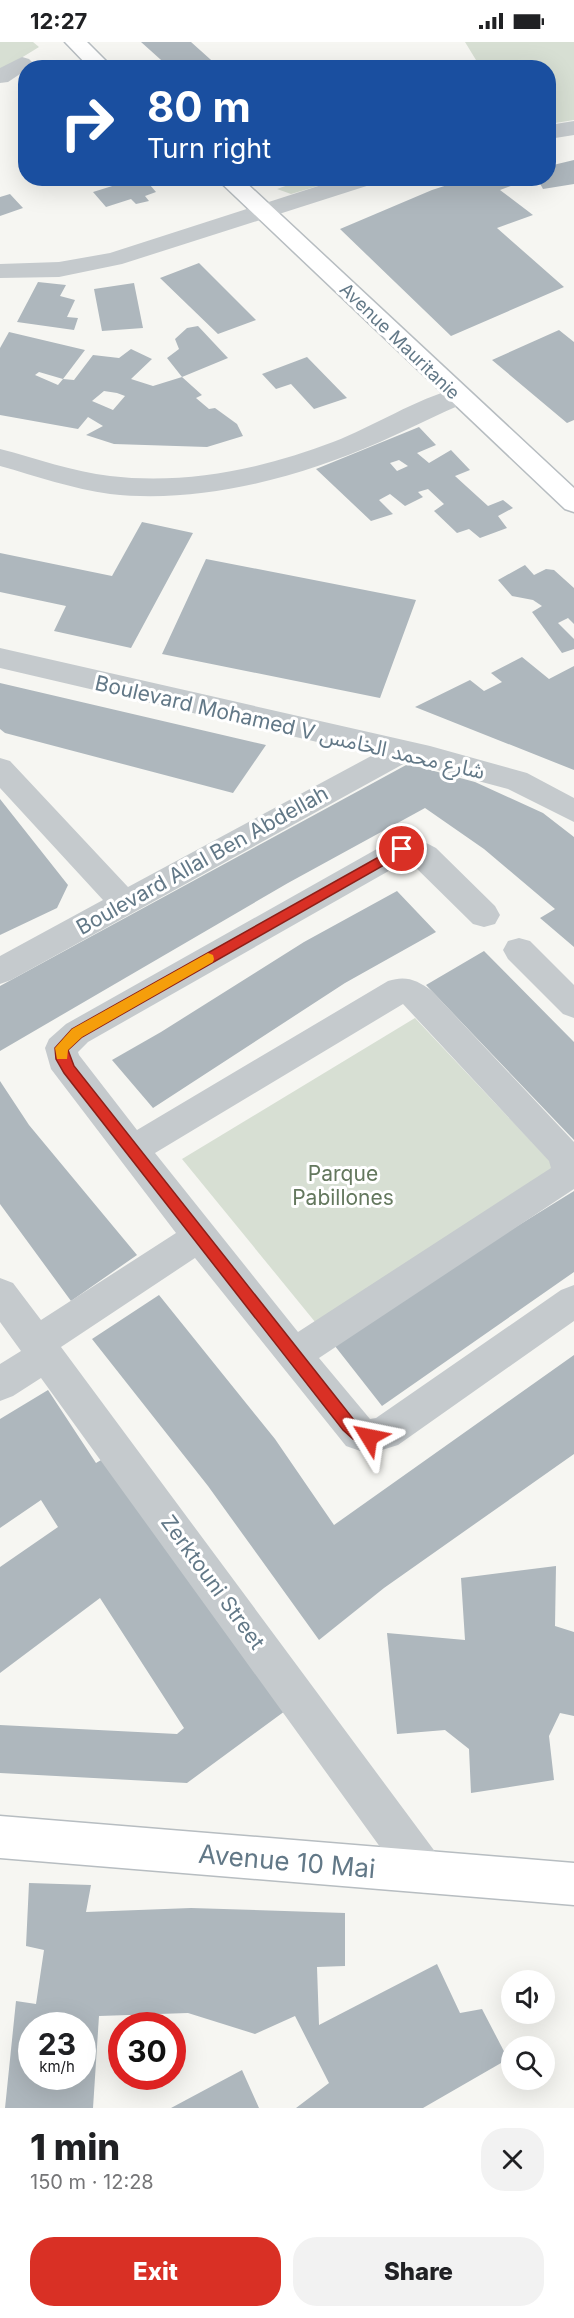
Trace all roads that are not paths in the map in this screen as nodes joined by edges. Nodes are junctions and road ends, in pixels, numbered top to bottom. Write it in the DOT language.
graph roads {
  1 [pos="75,42"];
  2 [pos="94,60"];
  3 [pos="18,66"];
  4 [pos="0,77"];
  5 [pos="574,128"];
  6 [pos="556,131"];
  7 [pos="236,186"];
  8 [pos="343,186"];
  9 [pos="263,211"];
  10 [pos="0,270"];
  11 [pos="458,396"];
  12 [pos="0,457"];
  13 [pos="574,503"];
  14 [pos="0,658"];
  15 [pos="404,751"];
  16 [pos="0,769"];
  17 [pos="574,812"];
  18 [pos="124,903"];
  19 [pos="484,915"];
  20 [pos="519,950"];
  21 [pos="0,971"];
  22 [pos="574,1005"];
  23 [pos="132,1150"];
  24 [pos="199,1237"];
  25 [pos="0,1294"];
  26 [pos="574,1301"];
  27 [pos="40,1350"];
  28 [pos="293,1355"];
  29 [pos="0,1384"];
  30 [pos="0,1837"];
  31 [pos="424,1872"];
  32 [pos="574,1884"];
  1 -- 2 [label="street"];
  3 -- 4 [label="street"];
  5 -- 6 [label="street"];
  7 -- 9 [label="street, Avenue Mauritanie"];
  8 -- 9 [label="street"];
  9 -- 10 [label="street"];
  9 -- 11 [label="street, Avenue Mauritanie"];
  11 -- 12 [label="street"];
  11 -- 13 [label="street, Avenue Mauritanie"];
  14 -- 15 [label="street, Boulevard Mohamed V شارع محمد الخامس"];
  15 -- 17 [label="street, Boulevard Mohamed V شارع محمد الخامس"];
  15 -- 18 [label="street, Boulevard Allal Ben Abdellah"];
  16 -- 18 [label="street"];
  18 -- 21 [label="street, Boulevard Allal Ben Abdellah"];
  19 -- 23 [label="street"];
  20 -- 22 [label="street"];
  23 -- 24 [label="street"];
  23 -- 28 [label="street"];
  24 -- 27 [label="street"];
  24 -- 28 [label="street"];
  25 -- 27 [label="street, Zerktouni Street"];
  26 -- 28 [label="street"];
  27 -- 29 [label="street"];
  27 -- 31 [label="street, Zerktouni Street"];
  30 -- 31 [label="street, Avenue 10 Mai"];
  31 -- 32 [label="street, Avenue 10 Mai"];
}
